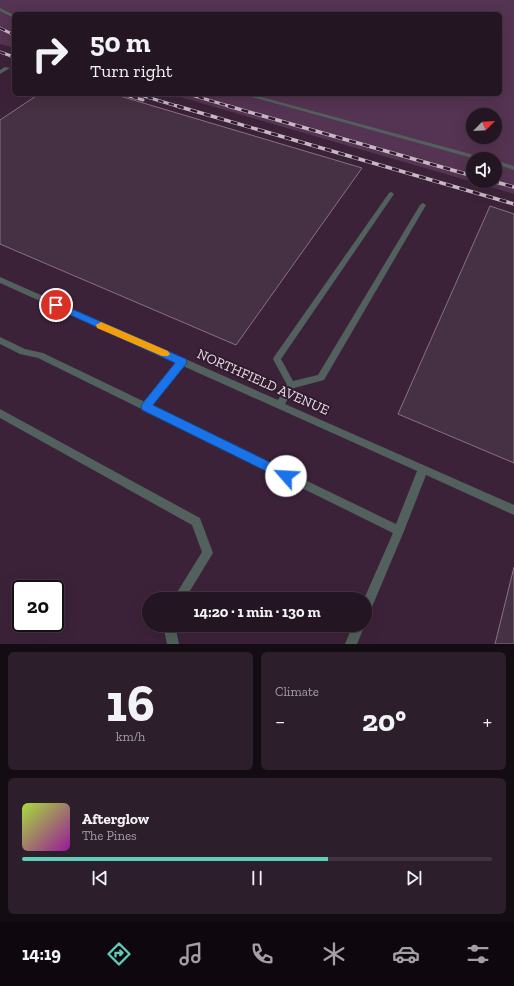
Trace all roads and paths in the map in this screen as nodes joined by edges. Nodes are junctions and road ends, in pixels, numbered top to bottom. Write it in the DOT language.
graph roads {
  1 [pos="0,9"];
  2 [pos="12,16"];
  3 [pos="8,68"];
  4 [pos="0,72"];
  5 [pos="251,96"];
  6 [pos="466,154"];
  7 [pos="502,164"];
  8 [pos="514,168"];
  9 [pos="390,194"];
  10 [pos="423,205"];
  11 [pos="0,280"];
  12 [pos="0,340"];
  13 [pos="182,362"];
  14 [pos="291,385"];
  15 [pos="280,405"];
  16 [pos="146,407"];
  17 [pos="0,413"];
  18 [pos="422,469"];
  19 [pos="514,510"];
  20 [pos="398,531"];
  21 [pos="183,592"];
  22 [pos="372,593"];
  23 [pos="170,632"];
  24 [pos="356,632"];
  25 [pos="173,644"];
  26 [pos="351,644"];
  1 -- 2 [label="lane"];
  3 -- 4 [label="lane"];
  5 -- 6 [label="lane"];
  7 -- 8 [label="lane"];
  9 -- 14 [label="lane"];
  10 -- 14 [label="lane"];
  11 -- 13 [label="lane, NORTHFIELD AVENUE"];
  12 -- 16 [label="lane"];
  13 -- 15 [label="lane, NORTHFIELD AVENUE"];
  13 -- 16 [label="lane"];
  14 -- 15 [label="lane"];
  15 -- 18 [label="lane, NORTHFIELD AVENUE"];
  16 -- 20 [label="lane"];
  17 -- 21 [label="lane"];
  18 -- 19 [label="lane, NORTHFIELD AVENUE"];
  18 -- 20 [label="lane"];
  20 -- 22 [label="lane"];
  23 -- 25 [label="lane"];
  24 -- 26 [label="lane"];
}
